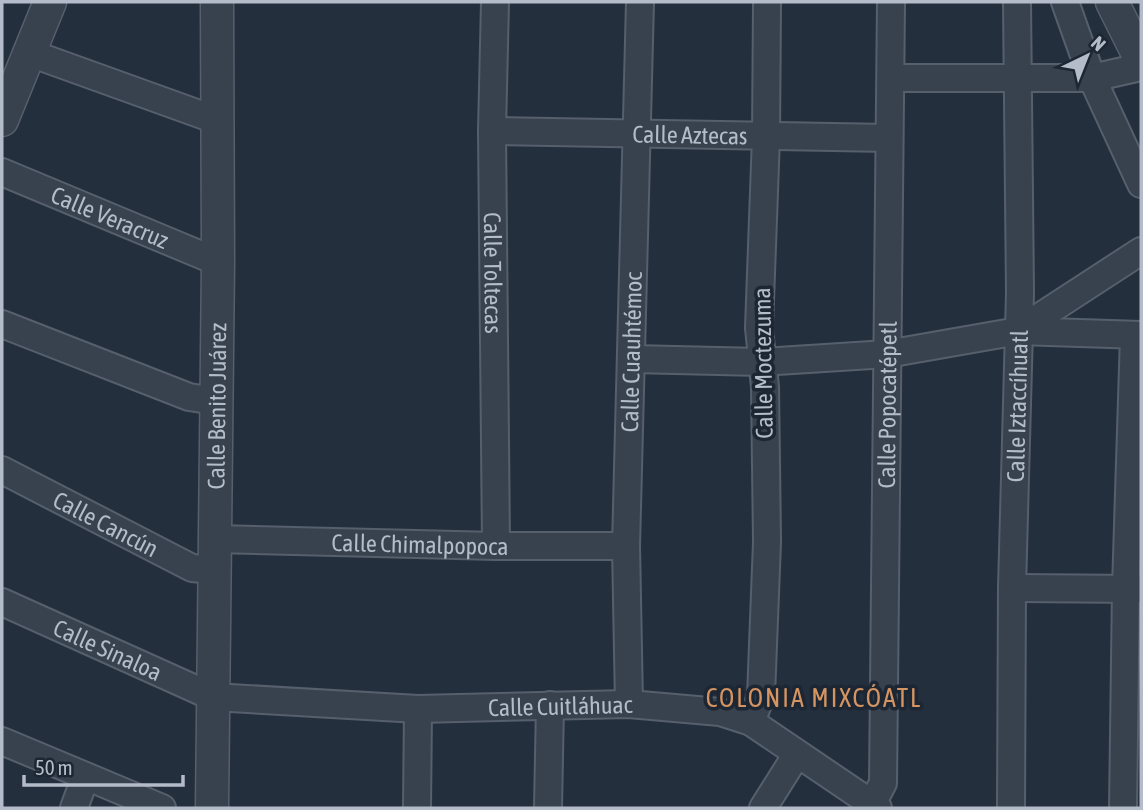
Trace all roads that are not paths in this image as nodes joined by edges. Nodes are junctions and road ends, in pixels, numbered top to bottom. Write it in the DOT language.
graph roads {
  1 [pos="50,2"];
  2 [pos="217,2"];
  3 [pos="495,2"];
  4 [pos="640,2"];
  5 [pos="767,2"];
  6 [pos="891,2"];
  7 [pos="1017,2"];
  8 [pos="1065,2"];
  9 [pos="1112,2"];
  10 [pos="27,52"];
  11 [pos="1141,60"];
  12 [pos="1141,67"];
  13 [pos="891,78"];
  14 [pos="1017,78"];
  15 [pos="1092,78"];
  16 [pos="4,100"];
  17 [pos="216,120"];
  18 [pos="492,131"];
  19 [pos="637,133"];
  20 [pos="766,137"];
  21 [pos="889,138"];
  22 [pos="2,172"];
  23 [pos="1141,184"];
  24 [pos="1141,251"];
  25 [pos="218,262"];
  26 [pos="2,324"];
  27 [pos="1018,331"];
  28 [pos="1137,336"];
  29 [pos="887,354"];
  30 [pos="632,359"];
  31 [pos="761,362"];
  32 [pos="215,401"];
  33 [pos="2,470"];
  34 [pos="214,539"];
  35 [pos="496,546"];
  36 [pos="626,546"];
  37 [pos="214,570"];
  38 [pos="1012,588"];
  39 [pos="1133,589"];
  40 [pos="2,602"];
  41 [pos="213,697"];
  42 [pos="629,704"];
  43 [pos="550,705"];
  44 [pos="418,709"];
  45 [pos="751,722"];
  46 [pos="2,741"];
  47 [pos="797,754"];
  48 [pos="85,778"];
  49 [pos="875,806"];
  50 [pos="74,808"];
  51 [pos="162,808"];
  52 [pos="212,808"];
  53 [pos="417,808"];
  54 [pos="548,808"];
  55 [pos="763,808"];
  56 [pos="1011,808"];
  57 [pos="1123,808"];
  1 -- 10 [label="street"];
  2 -- 17 [label="street, Calle Benito Juárez"];
  3 -- 18 [label="street, Calle Toltecas"];
  4 -- 19 [label="street, Calle Cuauhtémoc"];
  5 -- 20 [label="street, Calle Moctezuma"];
  6 -- 13 [label="street, Calle Popocatépetl"];
  7 -- 14 [label="street, Calle Iztaccíhuatl"];
  8 -- 15 [label="street"];
  9 -- 11 [label="street"];
  10 -- 16 [label="street"];
  10 -- 17 [label="street"];
  12 -- 15 [label="street"];
  13 -- 14 [label="street"];
  13 -- 21 [label="street, Calle Popocatépetl"];
  14 -- 15 [label="street"];
  14 -- 27 [label="street, Calle Iztaccíhuatl"];
  15 -- 23 [label="street"];
  17 -- 25 [label="street, Calle Benito Juárez"];
  18 -- 19 [label="street, Calle Aztecas"];
  18 -- 35 [label="street, Calle Toltecas"];
  19 -- 20 [label="street, Calle Aztecas"];
  19 -- 30 [label="street, Calle Cuauhtémoc"];
  20 -- 21 [label="street, Calle Aztecas"];
  20 -- 31 [label="street, Calle Moctezuma"];
  21 -- 29 [label="street, Calle Popocatépetl"];
  22 -- 25 [label="street, Calle Veracruz"];
  24 -- 27 [label="street"];
  25 -- 32 [label="street, Calle Benito Juárez"];
  26 -- 32 [label="street"];
  27 -- 28 [label="street"];
  27 -- 29 [label="street"];
  27 -- 38 [label="street, Calle Iztaccíhuatl"];
  28 -- 39 [label="street"];
  29 -- 31 [label="street"];
  29 -- 49 [label="street, Calle Popocatépetl"];
  30 -- 31 [label="street"];
  30 -- 36 [label="street, Calle Cuauhtémoc"];
  31 -- 45 [label="street, Calle Moctezuma"];
  32 -- 34 [label="street, Calle Benito Juárez"];
  33 -- 37 [label="street, Calle Cancún"];
  34 -- 35 [label="street, Calle Chimalpopoca"];
  34 -- 37 [label="street, Calle Benito Juárez"];
  35 -- 36 [label="street, Calle Chimalpopoca"];
  36 -- 42 [label="street, Calle Cuauhtémoc"];
  37 -- 41 [label="street, Calle Benito Juárez"];
  38 -- 39 [label="street"];
  38 -- 56 [label="street, Calle Iztaccíhuatl"];
  39 -- 57 [label="street"];
  40 -- 41 [label="street, Calle Sinaloa"];
  41 -- 44 [label="street, Calle Cuitláhuac"];
  41 -- 52 [label="street, Calle Benito Juárez"];
  42 -- 43 [label="street, Calle Cuitláhuac"];
  42 -- 45 [label="street, Calle Cuitláhuac"];
  43 -- 44 [label="street, Calle Cuitláhuac"];
  43 -- 54 [label="street"];
  44 -- 53 [label="street"];
  45 -- 47 [label="street, Calle Cuitláhuac"];
  46 -- 48 [label="street"];
  47 -- 49 [label="street, Calle Cuitláhuac"];
  47 -- 55 [label="street"];
  48 -- 50 [label="street"];
  48 -- 51 [label="street"];
}
